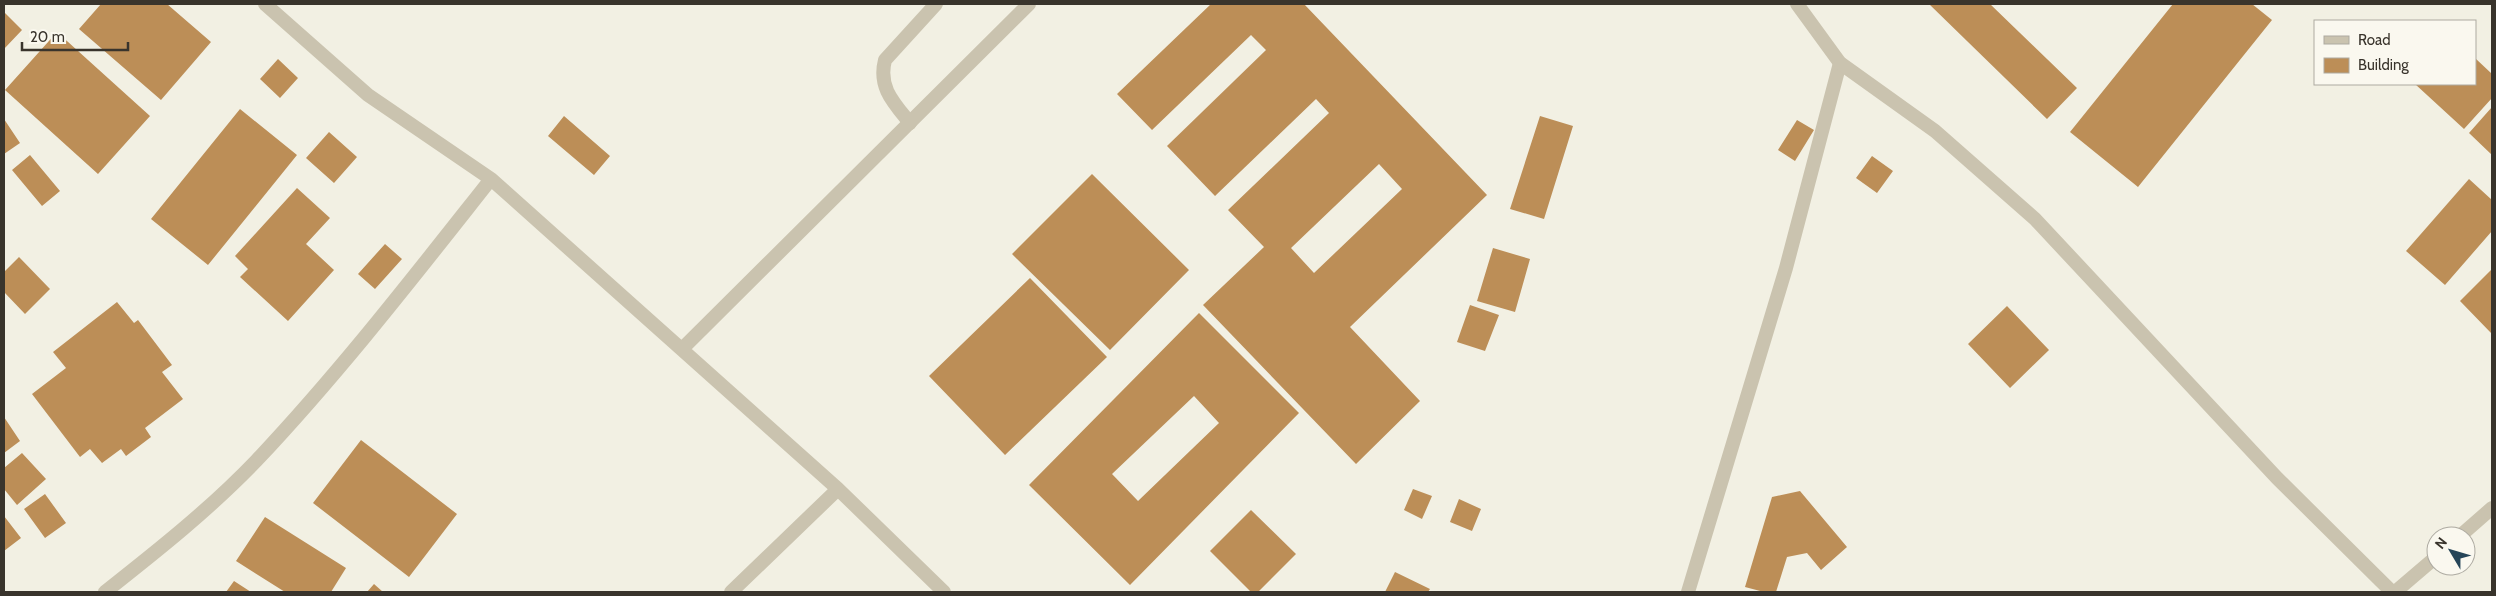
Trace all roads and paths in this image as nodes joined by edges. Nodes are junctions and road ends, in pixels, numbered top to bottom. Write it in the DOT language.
graph roads {
  1 [pos="266,4"];
  2 [pos="936,4"];
  3 [pos="1029,4"];
  4 [pos="1797,4"];
  5 [pos="1840,63"];
  6 [pos="910,123"];
  7 [pos="491,179"];
  8 [pos="682,349"];
  9 [pos="838,489"];
  10 [pos="2492,508"];
  11 [pos="2471,526"];
  12 [pos="2426,565"];
  13 [pos="105,592"];
  14 [pos="731,592"];
  15 [pos="944,592"];
  16 [pos="1688,592"];
  17 [pos="2394,592"];
  1 -- 7 [label="street"];
  2 -- 6 [label="street"];
  3 -- 6 [label="street"];
  4 -- 5 [label="street"];
  5 -- 16 [label="street"];
  5 -- 17 [label="street"];
  6 -- 8 [label="street"];
  7 -- 8 [label="street"];
  7 -- 13 [label="street"];
  8 -- 9 [label="street"];
  9 -- 14 [label="street"];
  9 -- 15 [label="street"];
  10 -- 11 [label="street"];
  12 -- 17 [label="street"];
}
